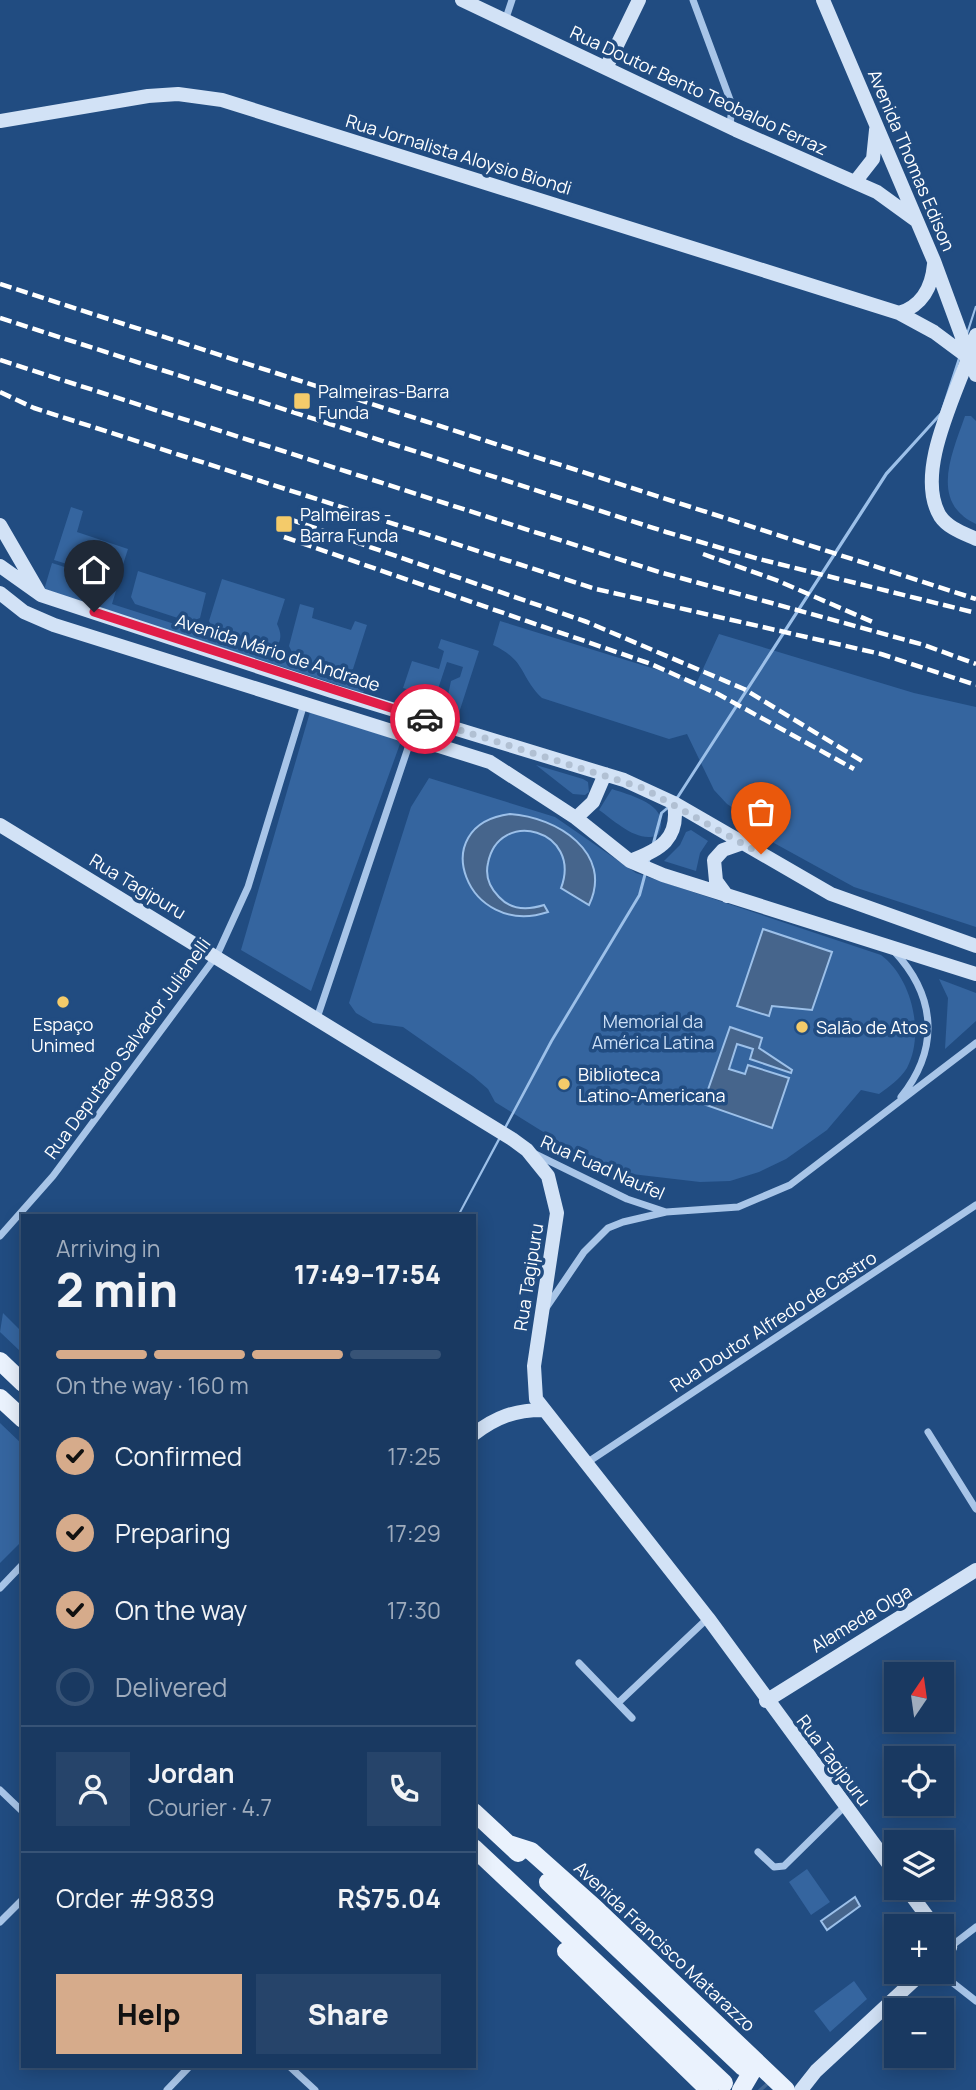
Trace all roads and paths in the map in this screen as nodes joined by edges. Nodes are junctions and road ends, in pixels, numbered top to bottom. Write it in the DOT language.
graph roads {
  1 [pos="462,0"];
  2 [pos="512,0"];
  3 [pos="639,0"];
  4 [pos="692,0"];
  5 [pos="823,0"];
  6 [pos="505,22"];
  7 [pos="606,68"];
  8 [pos="0,121"];
  9 [pos="875,122"];
  10 [pos="730,127"];
  11 [pos="855,182"];
  12 [pos="917,221"];
  13 [pos="934,261"];
  14 [pos="899,313"];
  15 [pos="976,335"];
  16 [pos="970,359"];
  17 [pos="976,375"];
  18 [pos="0,525"];
  19 [pos="976,539"];
  20 [pos="0,566"];
  21 [pos="0,593"];
  22 [pos="41,595"];
  23 [pos="304,703"];
  24 [pos="412,736"];
  25 [pos="605,774"];
  26 [pos="674,803"];
  27 [pos="576,818"];
  28 [pos="0,825"];
  29 [pos="743,843"];
  30 [pos="629,861"];
  31 [pos="727,896"];
  32 [pos="976,946"];
  33 [pos="890,947"];
  34 [pos="217,955"];
  35 [pos="976,974"];
  36 [pos="317,1018"];
  37 [pos="976,1043"];
  38 [pos="894,1106"];
  39 [pos="527,1150"];
  40 [pos="976,1205"];
  41 [pos="666,1212"];
  42 [pos="0,1236"];
  43 [pos="543,1313"];
  44 [pos="0,1361"];
  45 [pos="21,1381"];
  46 [pos="0,1398"];
  47 [pos="543,1410"];
  48 [pos="21,1417"];
  49 [pos="928,1432"];
  50 [pos="476,1433"];
  51 [pos="587,1462"];
  52 [pos="976,1509"];
  53 [pos="21,1566"];
  54 [pos="976,1570"];
  55 [pos="0,1588"];
  56 [pos="708,1618"];
  57 [pos="579,1663"];
  58 [pos="766,1701"];
  59 [pos="618,1703"];
  60 [pos="632,1718"];
  61 [pos="0,1790"];
  62 [pos="845,1806"];
  63 [pos="21,1810"];
  64 [pos="476,1814"];
  65 [pos="476,1850"];
  66 [pos="758,1852"];
  67 [pos="884,1858"];
  68 [pos="476,1863"];
  69 [pos="21,1901"];
  70 [pos="0,1922"];
  71 [pos="976,1927"];
  72 [pos="954,1940"];
  73 [pos="910,1984"];
  74 [pos="954,1984"];
  75 [pos="976,2001"];
  76 [pos="751,2065"];
  77 [pos="188,2068"];
  78 [pos="291,2068"];
  79 [pos="717,2087"];
  80 [pos="167,2090"];
  81 [pos="315,2090"];
  82 [pos="741,2090"];
  83 [pos="786,2090"];
  84 [pos="801,2090"];
  1 -- 6 [label="street, Rua Doutor Bento Teobaldo Ferraz"];
  2 -- 6 [label="street"];
  3 -- 7 [label="street"];
  4 -- 10 [label="street"];
  5 -- 9 [label="street, Avenida Thomas Edison"];
  6 -- 7 [label="street, Rua Doutor Bento Teobaldo Ferraz"];
  7 -- 10 [label="street, Rua Doutor Bento Teobaldo Ferraz"];
  8 -- 14 [label="street, Rua Jornalista Aloysio Biondi"];
  9 -- 11 [label="street"];
  9 -- 12 [label="street, Avenida Thomas Edison"];
  10 -- 11 [label="street, Rua Doutor Bento Teobaldo Ferraz"];
  11 -- 12 [label="street, Rua Doutor Bento Teobaldo Ferraz"];
  12 -- 13 [label="street, Avenida Thomas Edison"];
  13 -- 14 [label="street"];
  13 -- 16 [label="street, Avenida Thomas Edison"];
  14 -- 16 [label="street, Rua Jornalista Aloysio Biondi"];
  15 -- 16 [label="street"];
  16 -- 17 [label="street, Avenida Thomas Edison"];
  16 -- 19 [label="street"];
  18 -- 22 [label="street"];
  20 -- 22 [label="street, Avenida Mário de Andrade"];
  21 -- 23 [label="street"];
  22 -- 25 [label="street, Avenida Mário de Andrade"];
  23 -- 24 [label="street"];
  23 -- 34 [label="street, Rua Deputado Salvador Julianelli"];
  24 -- 27 [label="street"];
  24 -- 36 [label="street"];
  25 -- 26 [label="street, Avenida Mário de Andrade"];
  25 -- 27 [label="street"];
  26 -- 29 [label="street, Avenida Mário de Andrade"];
  26 -- 30 [label="street"];
  27 -- 30 [label="street"];
  28 -- 34 [label="street, Rua Tagipuru"];
  29 -- 31 [label="street"];
  29 -- 32 [label="street, Avenida Mário de Andrade"];
  30 -- 31 [label="street"];
  31 -- 33 [label="street"];
  33 -- 35 [label="street"];
  33 -- 38 [label="street, Rua Fuad Naufel"];
  34 -- 36 [label="street, Rua Tagipuru"];
  34 -- 42 [label="street, Rua Deputado Salvador Julianelli"];
  36 -- 39 [label="street, Rua Tagipuru"];
  37 -- 38 [label="street, Rua Fuad Naufel"];
  38 -- 41 [label="street, Rua Fuad Naufel"];
  39 -- 41 [label="street, Rua Fuad Naufel"];
  39 -- 43 [label="street, Rua Tagipuru"];
  40 -- 51 [label="street, Rua Doutor Alfredo de Castro"];
  41 -- 43 [label="street, Rua Fuad Naufel"];
  43 -- 47 [label="street, Rua Tagipuru"];
  44 -- 45 [label="main road"];
  46 -- 48 [label="main road"];
  47 -- 50 [label="street"];
  47 -- 51 [label="street, Rua Tagipuru"];
  49 -- 52 [label="street"];
  51 -- 56 [label="street, Rua Tagipuru"];
  53 -- 55 [label="street"];
  54 -- 58 [label="street, Alameda Olga"];
  56 -- 58 [label="street, Rua Tagipuru"];
  56 -- 59 [label="street"];
  57 -- 59 [label="street"];
  58 -- 62 [label="street, Rua Tagipuru"];
  59 -- 60 [label="street"];
  61 -- 63 [label="street"];
  62 -- 66 [label="street"];
  62 -- 67 [label="street, Rua Tagipuru"];
  64 -- 76 [label="main road, Avenida Francisco Matarazzo"];
  65 -- 79 [label="main road"];
  68 -- 79 [label="main road"];
  69 -- 70 [label="street"];
  71 -- 72 [label="street"];
  73 -- 84 [label="street"];
  74 -- 75 [label="street"];
  76 -- 82 [label="main road, bridge"];
  76 -- 83 [label="main road, Avenida Francisco Matarazzo"];
  77 -- 80 [label="street"];
  78 -- 81 [label="street"];
}
